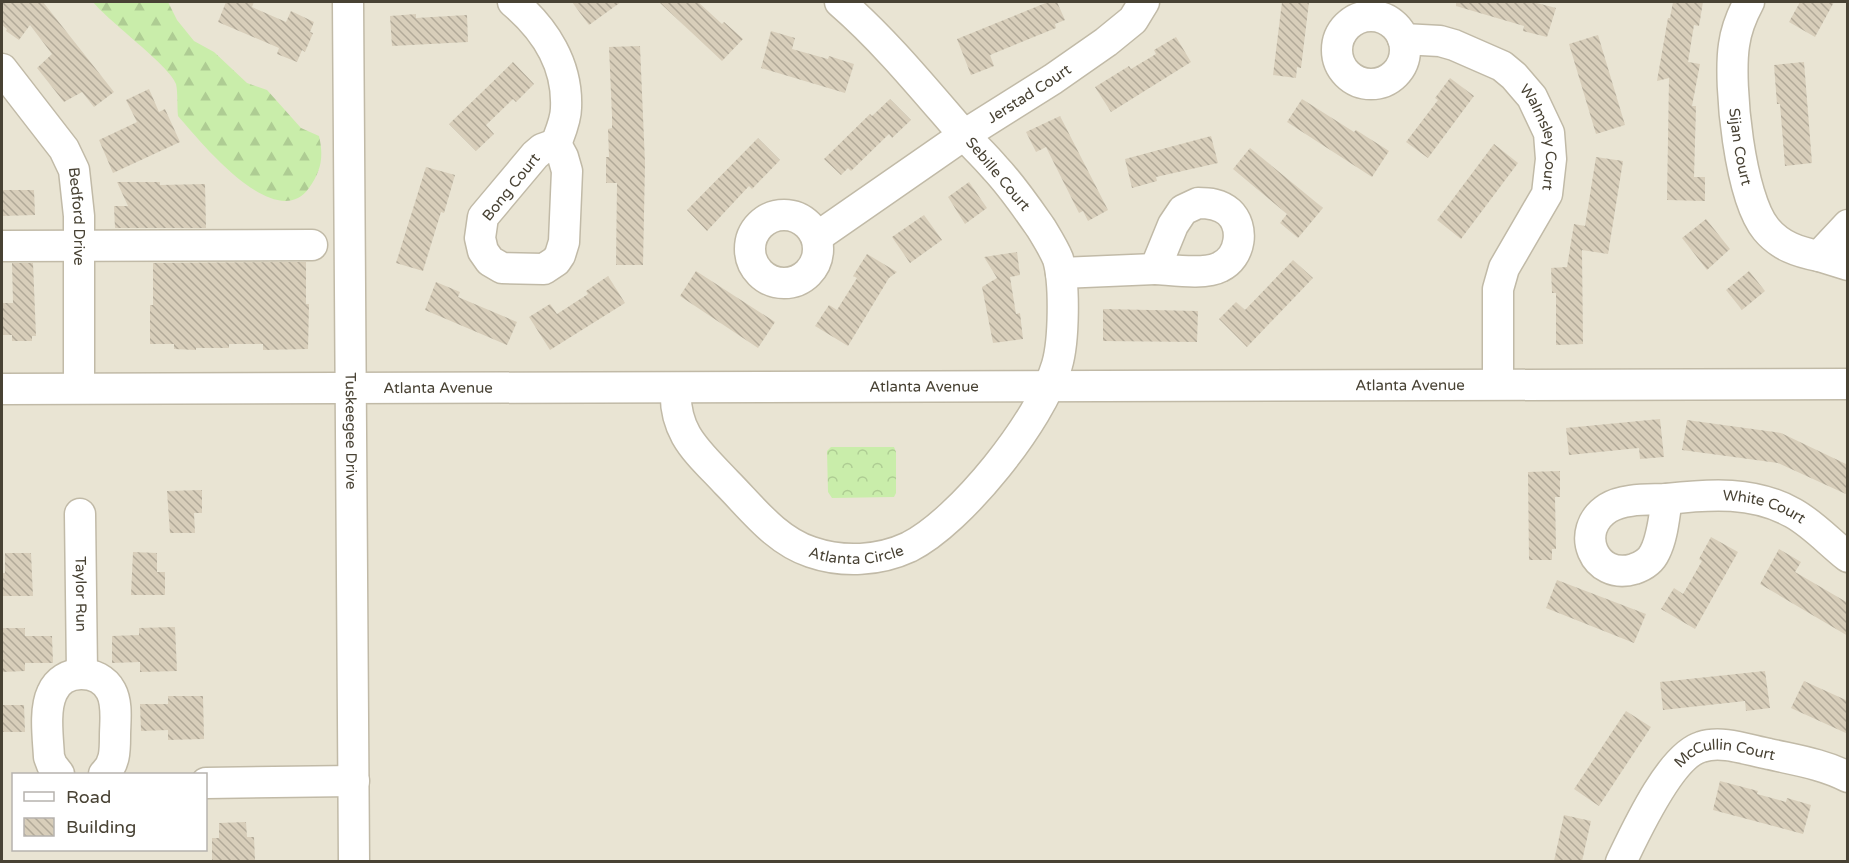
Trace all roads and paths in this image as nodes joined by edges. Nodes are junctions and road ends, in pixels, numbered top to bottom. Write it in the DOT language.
graph roads {
  1 [pos="348,2"];
  2 [pos="513,2"];
  3 [pos="840,2"];
  4 [pos="1144,2"];
  5 [pos="1749,2"];
  6 [pos="1403,39"];
  7 [pos="2,69"];
  8 [pos="964,135"];
  9 [pos="556,144"];
  10 [pos="1848,225"];
  11 [pos="817,237"];
  12 [pos="79,245"];
  13 [pos="312,245"];
  14 [pos="2,246"];
  15 [pos="1819,256"];
  16 [pos="1848,265"];
  17 [pos="1155,269"];
  18 [pos="1061,273"];
  19 [pos="1498,384"];
  20 [pos="1848,384"];
  21 [pos="1048,387"];
  22 [pos="79,388"];
  23 [pos="676,388"];
  24 [pos="2,389"];
  25 [pos="351,389"];
  26 [pos="1667,499"];
  27 [pos="80,514"];
  28 [pos="1848,557"];
  29 [pos="82,673"];
  30 [pos="58,773"];
  31 [pos="105,773"];
  32 [pos="1848,777"];
  33 [pos="354,781"];
  34 [pos="207,783"];
  35 [pos="354,861"];
  36 [pos="1621,861"];
  1 -- 25 [label="street, Tuskeegee Drive"];
  2 -- 9 [label="street, Bong Court"];
  3 -- 8 [label="street, Sebille Court"];
  4 -- 8 [label="street, Jerstad Court"];
  5 -- 15 [label="street, Sijan Court"];
  6 -- 19 [label="street, Walmsley Court"];
  7 -- 12 [label="street, Bedford Drive"];
  8 -- 11 [label="street, Jerstad Court"];
  8 -- 18 [label="street, Sebille Court"];
  10 -- 15 [label="street"];
  12 -- 13 [label="street"];
  12 -- 14 [label="street"];
  12 -- 22 [label="street, Bedford Drive"];
  15 -- 16 [label="street, Sijan Court"];
  17 -- 18 [label="street"];
  18 -- 21 [label="street, Sebille Court"];
  19 -- 20 [label="street, Atlanta Avenue"];
  19 -- 21 [label="street, Atlanta Avenue"];
  21 -- 23 [label="street, Atlanta Avenue"];
  21 -- 23 [label="street, Atlanta Circle"];
  22 -- 24 [label="street, Atlanta Avenue"];
  22 -- 25 [label="street, Atlanta Avenue"];
  23 -- 25 [label="street, Atlanta Avenue"];
  25 -- 33 [label="street, Tuskeegee Drive"];
  26 -- 28 [label="street, White Court"];
  27 -- 29 [label="street, Taylor Run"];
  29 -- 30 [label="street"];
  29 -- 31 [label="street"];
  32 -- 36 [label="street, McCullin Court"];
  33 -- 34 [label="street"];
  33 -- 35 [label="street, Tuskeegee Drive"];
}
